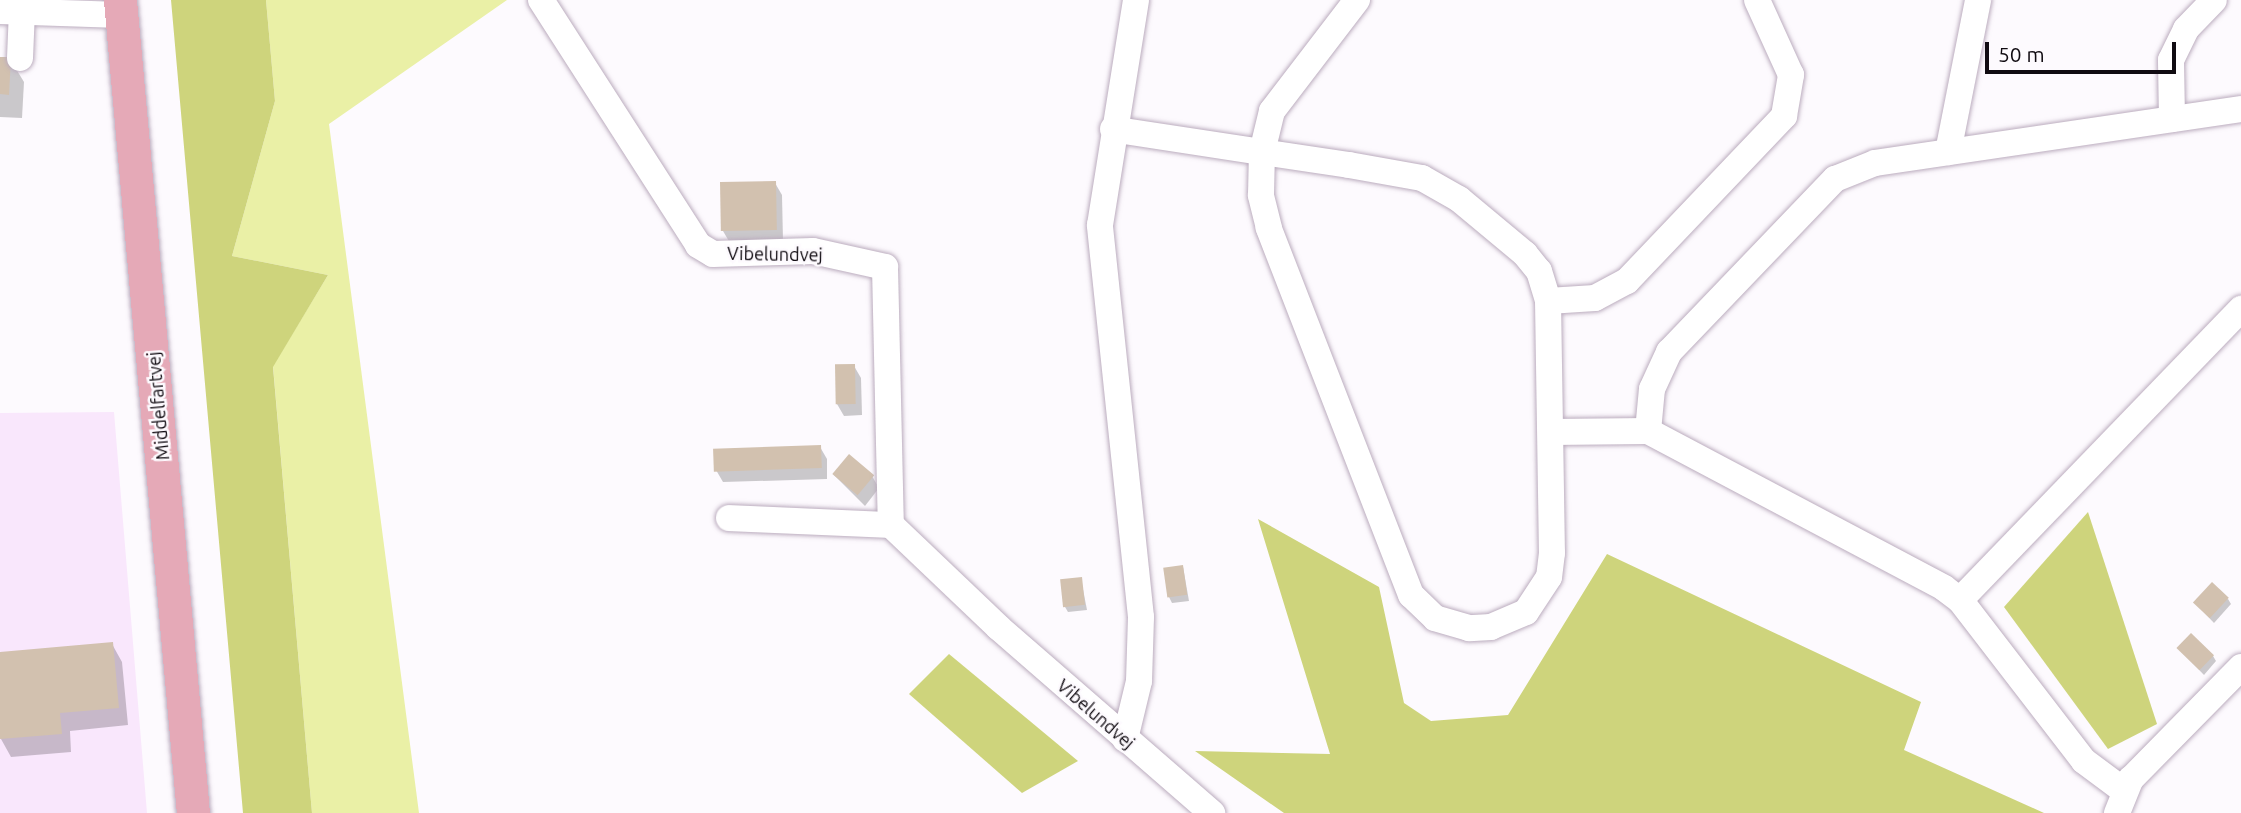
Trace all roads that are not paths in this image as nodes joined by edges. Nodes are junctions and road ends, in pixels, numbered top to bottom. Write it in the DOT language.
graph roads {
  1 [pos="541,0"];
  2 [pos="1136,0"];
  3 [pos="1357,0"];
  4 [pos="1757,0"];
  5 [pos="1978,0"];
  6 [pos="2214,0"];
  7 [pos="121,7"];
  8 [pos="11,11"];
  9 [pos="20,58"];
  10 [pos="2241,109"];
  11 [pos="2172,119"];
  12 [pos="1113,129"];
  13 [pos="1262,152"];
  14 [pos="1948,152"];
  15 [pos="1548,300"];
  16 [pos="2241,309"];
  17 [pos="1648,431"];
  18 [pos="1551,432"];
  19 [pos="729,518"];
  20 [pos="891,525"];
  21 [pos="1960,600"];
  22 [pos="2241,667"];
  23 [pos="1125,739"];
  24 [pos="2120,802"];
  25 [pos="193,813"];
  26 [pos="1212,813"];
  1 -- 20 [label="street, Vibelundvej"];
  2 -- 12 [label="street"];
  3 -- 13 [label="street"];
  4 -- 15 [label="street"];
  5 -- 14 [label="street"];
  6 -- 11 [label="street"];
  7 -- 8 [label="street"];
  7 -- 25 [label="main road, Middelfartvej"];
  8 -- 9 [label="street"];
  10 -- 11 [label="street"];
  11 -- 14 [label="street"];
  12 -- 13 [label="street"];
  12 -- 23 [label="street"];
  13 -- 15 [label="street"];
  13 -- 18 [label="street"];
  14 -- 17 [label="street"];
  15 -- 18 [label="street"];
  16 -- 21 [label="street"];
  17 -- 18 [label="street"];
  17 -- 21 [label="street"];
  19 -- 20 [label="street"];
  20 -- 23 [label="street, Vibelundvej"];
  21 -- 24 [label="street"];
  22 -- 24 [label="street"];
  23 -- 26 [label="street, Vibelundvej"];
}
